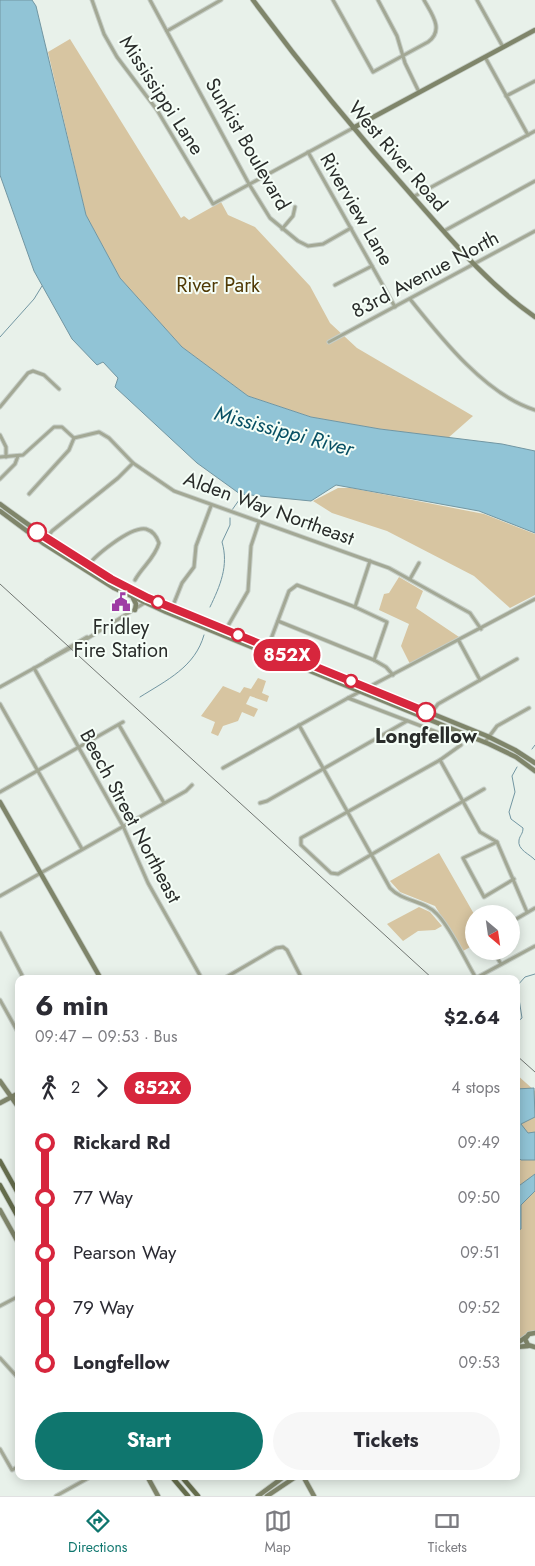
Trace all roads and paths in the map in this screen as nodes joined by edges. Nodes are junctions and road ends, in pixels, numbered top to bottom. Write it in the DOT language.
graph roads {
  1 [pos="92,0"];
  2 [pos="150,0"];
  3 [pos="222,0"];
  4 [pos="253,0"];
  5 [pos="333,0"];
  6 [pos="378,0"];
  7 [pos="424,0"];
  8 [pos="477,0"];
  9 [pos="535,30"];
  10 [pos="167,31"];
  11 [pos="504,47"];
  12 [pos="403,55"];
  13 [pos="485,57"];
  14 [pos="535,81"];
  15 [pos="419,92"];
  16 [pos="506,96"];
  17 [pos="353,128"];
  18 [pos="535,131"];
  19 [pos="528,135"];
  20 [pos="308,152"];
  21 [pos="535,181"];
  22 [pos="249,184"];
  23 [pos="414,197"];
  24 [pos="295,207"];
  25 [pos="351,228"];
  26 [pos="282,229"];
  27 [pos="444,232"];
  28 [pos="535,232"];
  29 [pos="474,264"];
  30 [pos="372,266"];
  31 [pos="334,285"];
  32 [pos="410,299"];
  33 [pos="395,307"];
  34 [pos="535,317"];
  35 [pos="329,342"];
  36 [pos="59,389"];
  37 [pos="0,407"];
  38 [pos="535,410"];
  39 [pos="0,435"];
  40 [pos="74,438"];
  41 [pos="18,456"];
  42 [pos="0,457"];
  43 [pos="6,457"];
  44 [pos="133,463"];
  45 [pos="0,479"];
  46 [pos="29,494"];
  47 [pos="0,504"];
  48 [pos="211,506"];
  49 [pos="0,511"];
  50 [pos="259,522"];
  51 [pos="44,540"];
  52 [pos="370,561"];
  53 [pos="419,563"];
  54 [pos="88,564"];
  55 [pos="85,570"];
  56 [pos="410,579"];
  57 [pos="135,580"];
  58 [pos="132,596"];
  59 [pos="535,599"];
  60 [pos="147,600"];
  61 [pos="355,606"];
  62 [pos="172,608"];
  63 [pos="135,610"];
  64 [pos="278,621"];
  65 [pos="481,629"];
  66 [pos="225,630"];
  67 [pos="223,636"];
  68 [pos="458,641"];
  69 [pos="268,647"];
  70 [pos="517,659"];
  71 [pos="374,660"];
  72 [pos="34,668"];
  73 [pos="393,675"];
  74 [pos="480,680"];
  75 [pos="0,686"];
  76 [pos="369,689"];
  77 [pos="361,692"];
  78 [pos="348,698"];
  79 [pos="0,704"];
  80 [pos="529,708"];
  81 [pos="431,714"];
  82 [pos="407,721"];
  83 [pos="123,722"];
  84 [pos="119,725"];
  85 [pos="299,726"];
  86 [pos="487,736"];
  87 [pos="485,742"];
  88 [pos="78,747"];
  89 [pos="440,760"];
  90 [pos="535,763"];
  91 [pos="224,768"];
  92 [pos="323,769"];
  93 [pos="37,771"];
  94 [pos="535,771"];
  95 [pos="192,785"];
  96 [pos="484,789"];
  97 [pos="0,792"];
  98 [pos="0,802"];
  99 [pos="462,802"];
  100 [pos="164,803"];
  101 [pos="260,803"];
  102 [pos="348,811"];
  103 [pos="123,826"];
  104 [pos="497,842"];
  105 [pos="82,849"];
  106 [pos="372,854"];
  107 [pos="41,873"];
  108 [pos="514,879"];
  109 [pos="0,896"];
  110 [pos="535,908"];
  111 [pos="527,912"];
  112 [pos="520,916"];
  113 [pos="0,933"];
  114 [pos="535,946"];
  115 [pos="499,960"];
  116 [pos="501,964"];
  117 [pos="22,975"];
  118 [pos="99,975"];
  119 [pos="200,975"];
  120 [pos="229,975"];
  121 [pos="300,975"];
  122 [pos="474,975"];
  123 [pos="481,975"];
  124 [pos="0,1000"];
  125 [pos="15,1027"];
  126 [pos="0,1080"];
  127 [pos="15,1095"];
  128 [pos="12,1097"];
  129 [pos="15,1102"];
  130 [pos="0,1103"];
  131 [pos="0,1161"];
  132 [pos="0,1185"];
  133 [pos="15,1188"];
  134 [pos="0,1210"];
  135 [pos="15,1212"];
  136 [pos="15,1237"];
  137 [pos="15,1298"];
  138 [pos="0,1306"];
  139 [pos="535,1333"];
  140 [pos="526,1336"];
  141 [pos="520,1341"];
  142 [pos="531,1346"];
  143 [pos="535,1351"];
  144 [pos="0,1358"];
  145 [pos="15,1375"];
  146 [pos="0,1449"];
  147 [pos="15,1468"];
  148 [pos="85,1480"];
  149 [pos="150,1480"];
  150 [pos="174,1480"];
  151 [pos="184,1480"];
  152 [pos="280,1480"];
  153 [pos="291,1480"];
  154 [pos="305,1480"];
  155 [pos="156,1495"];
  156 [pos="56,1496"];
  157 [pos="188,1496"];
  158 [pos="198,1496"];
  159 [pos="258,1496"];
  160 [pos="267,1496"];
  161 [pos="314,1496"];
  1 -- 22 [label="street, Mississippi Lane"];
  2 -- 10 [label="street, Sunkist Boulevard"];
  3 -- 10 [label="street"];
  4 -- 17 [label="main road, West River Road"];
  5 -- 12 [label="street"];
  6 -- 12 [label="street"];
  7 -- 12 [label="street"];
  8 -- 11 [label="street"];
  9 -- 11 [label="main road"];
  10 -- 22 [label="street, Sunkist Boulevard"];
  11 -- 13 [label="main road"];
  12 -- 15 [label="street"];
  13 -- 15 [label="main road"];
  13 -- 16 [label="street"];
  14 -- 16 [label="street"];
  15 -- 17 [label="main road"];
  16 -- 19 [label="street"];
  17 -- 20 [label="street"];
  17 -- 23 [label="main road, West River Road"];
  18 -- 19 [label="street"];
  19 -- 23 [label="street"];
  20 -- 22 [label="street"];
  20 -- 25 [label="street, Riverview Lane"];
  21 -- 27 [label="street"];
  22 -- 26 [label="street, Sunkist Boulevard"];
  23 -- 27 [label="main road, West River Road"];
  24 -- 26 [label="street"];
  25 -- 26 [label="street, Sunkist Boulevard"];
  25 -- 30 [label="street, Riverview Lane"];
  27 -- 29 [label="main road, West River Road"];
  28 -- 29 [label="street, 83rd Avenue North"];
  29 -- 32 [label="street, 83rd Avenue North"];
  29 -- 34 [label="main road, West River Road"];
  30 -- 31 [label="street"];
  30 -- 33 [label="street, Riverview Lane"];
  32 -- 33 [label="street, 83rd Avenue North"];
  32 -- 38 [label="street"];
  33 -- 35 [label="street, 83rd Avenue North"];
  36 -- 37 [label="street"];
  39 -- 43 [label="street"];
  40 -- 41 [label="street"];
  40 -- 44 [label="street, Alden Way Northeast"];
  40 -- 46 [label="street"];
  41 -- 43 [label="street"];
  41 -- 45 [label="street"];
  42 -- 43 [label="street"];
  44 -- 48 [label="street, Alden Way Northeast"];
  44 -- 51 [label="street"];
  47 -- 51 [label="main road"];
  48 -- 50 [label="street, Alden Way Northeast"];
  48 -- 62 [label="street"];
  49 -- 51 [label="main road"];
  50 -- 52 [label="street, Alden Way Northeast"];
  50 -- 66 [label="street"];
  51 -- 54 [label="main road"];
  51 -- 55 [label="main road"];
  52 -- 56 [label="street, Alden Way Northeast"];
  52 -- 61 [label="street"];
  53 -- 56 [label="street"];
  54 -- 55 [label="street"];
  54 -- 57 [label="street"];
  54 -- 60 [label="main road"];
  55 -- 58 [label="main road"];
  56 -- 65 [label="street, Alden Way Northeast"];
  58 -- 60 [label="main road"];
  58 -- 63 [label="main road"];
  59 -- 65 [label="street"];
  60 -- 62 [label="main road"];
  60 -- 63 [label="street"];
  60 -- 67 [label="main road"];
  61 -- 64 [label="street"];
  61 -- 71 [label="street"];
  62 -- 66 [label="main road"];
  63 -- 72 [label="street"];
  64 -- 69 [label="street"];
  64 -- 71 [label="street"];
  65 -- 68 [label="street"];
  66 -- 67 [label="street"];
  66 -- 69 [label="main road"];
  67 -- 77 [label="main road"];
  68 -- 73 [label="street"];
  68 -- 74 [label="street"];
  69 -- 76 [label="main road"];
  70 -- 74 [label="street"];
  71 -- 73 [label="street"];
  72 -- 75 [label="street"];
  72 -- 88 [label="street, Beech Street Northeast"];
  73 -- 76 [label="street"];
  74 -- 81 [label="street"];
  76 -- 77 [label="street"];
  76 -- 81 [label="main road"];
  77 -- 78 [label="street"];
  77 -- 87 [label="main road"];
  78 -- 82 [label="street"];
  78 -- 85 [label="street"];
  79 -- 93 [label="street"];
  80 -- 86 [label="street"];
  81 -- 86 [label="main road"];
  82 -- 89 [label="street"];
  82 -- 92 [label="street"];
  83 -- 84 [label="street"];
  84 -- 88 [label="street"];
  84 -- 100 [label="street"];
  85 -- 91 [label="street"];
  85 -- 92 [label="street"];
  86 -- 87 [label="street"];
  86 -- 90 [label="main road"];
  87 -- 94 [label="main road"];
  88 -- 93 [label="street"];
  88 -- 103 [label="street, Beech Street Northeast"];
  89 -- 99 [label="street"];
  89 -- 102 [label="street"];
  92 -- 101 [label="street"];
  92 -- 102 [label="street"];
  93 -- 97 [label="street"];
  93 -- 105 [label="street"];
  95 -- 100 [label="street"];
  96 -- 99 [label="street"];
  98 -- 107 [label="main road"];
  99 -- 104 [label="street"];
  99 -- 106 [label="street"];
  100 -- 103 [label="street"];
  102 -- 106 [label="street"];
  102 -- 106 [label="street"];
  103 -- 105 [label="street"];
  103 -- 119 [label="street, Beech Street Northeast"];
  104 -- 108 [label="street"];
  104 -- 108 [label="street"];
  105 -- 107 [label="street"];
  106 -- 122 [label="street"];
  107 -- 109 [label="street"];
  107 -- 118 [label="main road"];
  108 -- 111 [label="street"];
  110 -- 111 [label="street"];
  111 -- 112 [label="street"];
  113 -- 117 [label="street"];
  114 -- 116 [label="street"];
  115 -- 116 [label="street"];
  116 -- 123 [label="street"];
  120 -- 121 [label="street"];
  124 -- 125 [label="street"];
  126 -- 128 [label="main road"];
  127 -- 128 [label="main road"];
  128 -- 129 [label="main road"];
  128 -- 130 [label="main road"];
  131 -- 133 [label="main road"];
  132 -- 135 [label="main road"];
  134 -- 136 [label="main road"];
  137 -- 138 [label="street"];
  139 -- 140 [label="main road"];
  140 -- 141 [label="main road"];
  140 -- 142 [label="main road"];
  142 -- 143 [label="main road"];
  144 -- 145 [label="street"];
  146 -- 147 [label="street"];
  148 -- 156 [label="street"];
  149 -- 155 [label="main road"];
  150 -- 157 [label="main road"];
  151 -- 158 [label="main road"];
  152 -- 159 [label="main road"];
  153 -- 160 [label="main road"];
  154 -- 161 [label="main road"];
}
